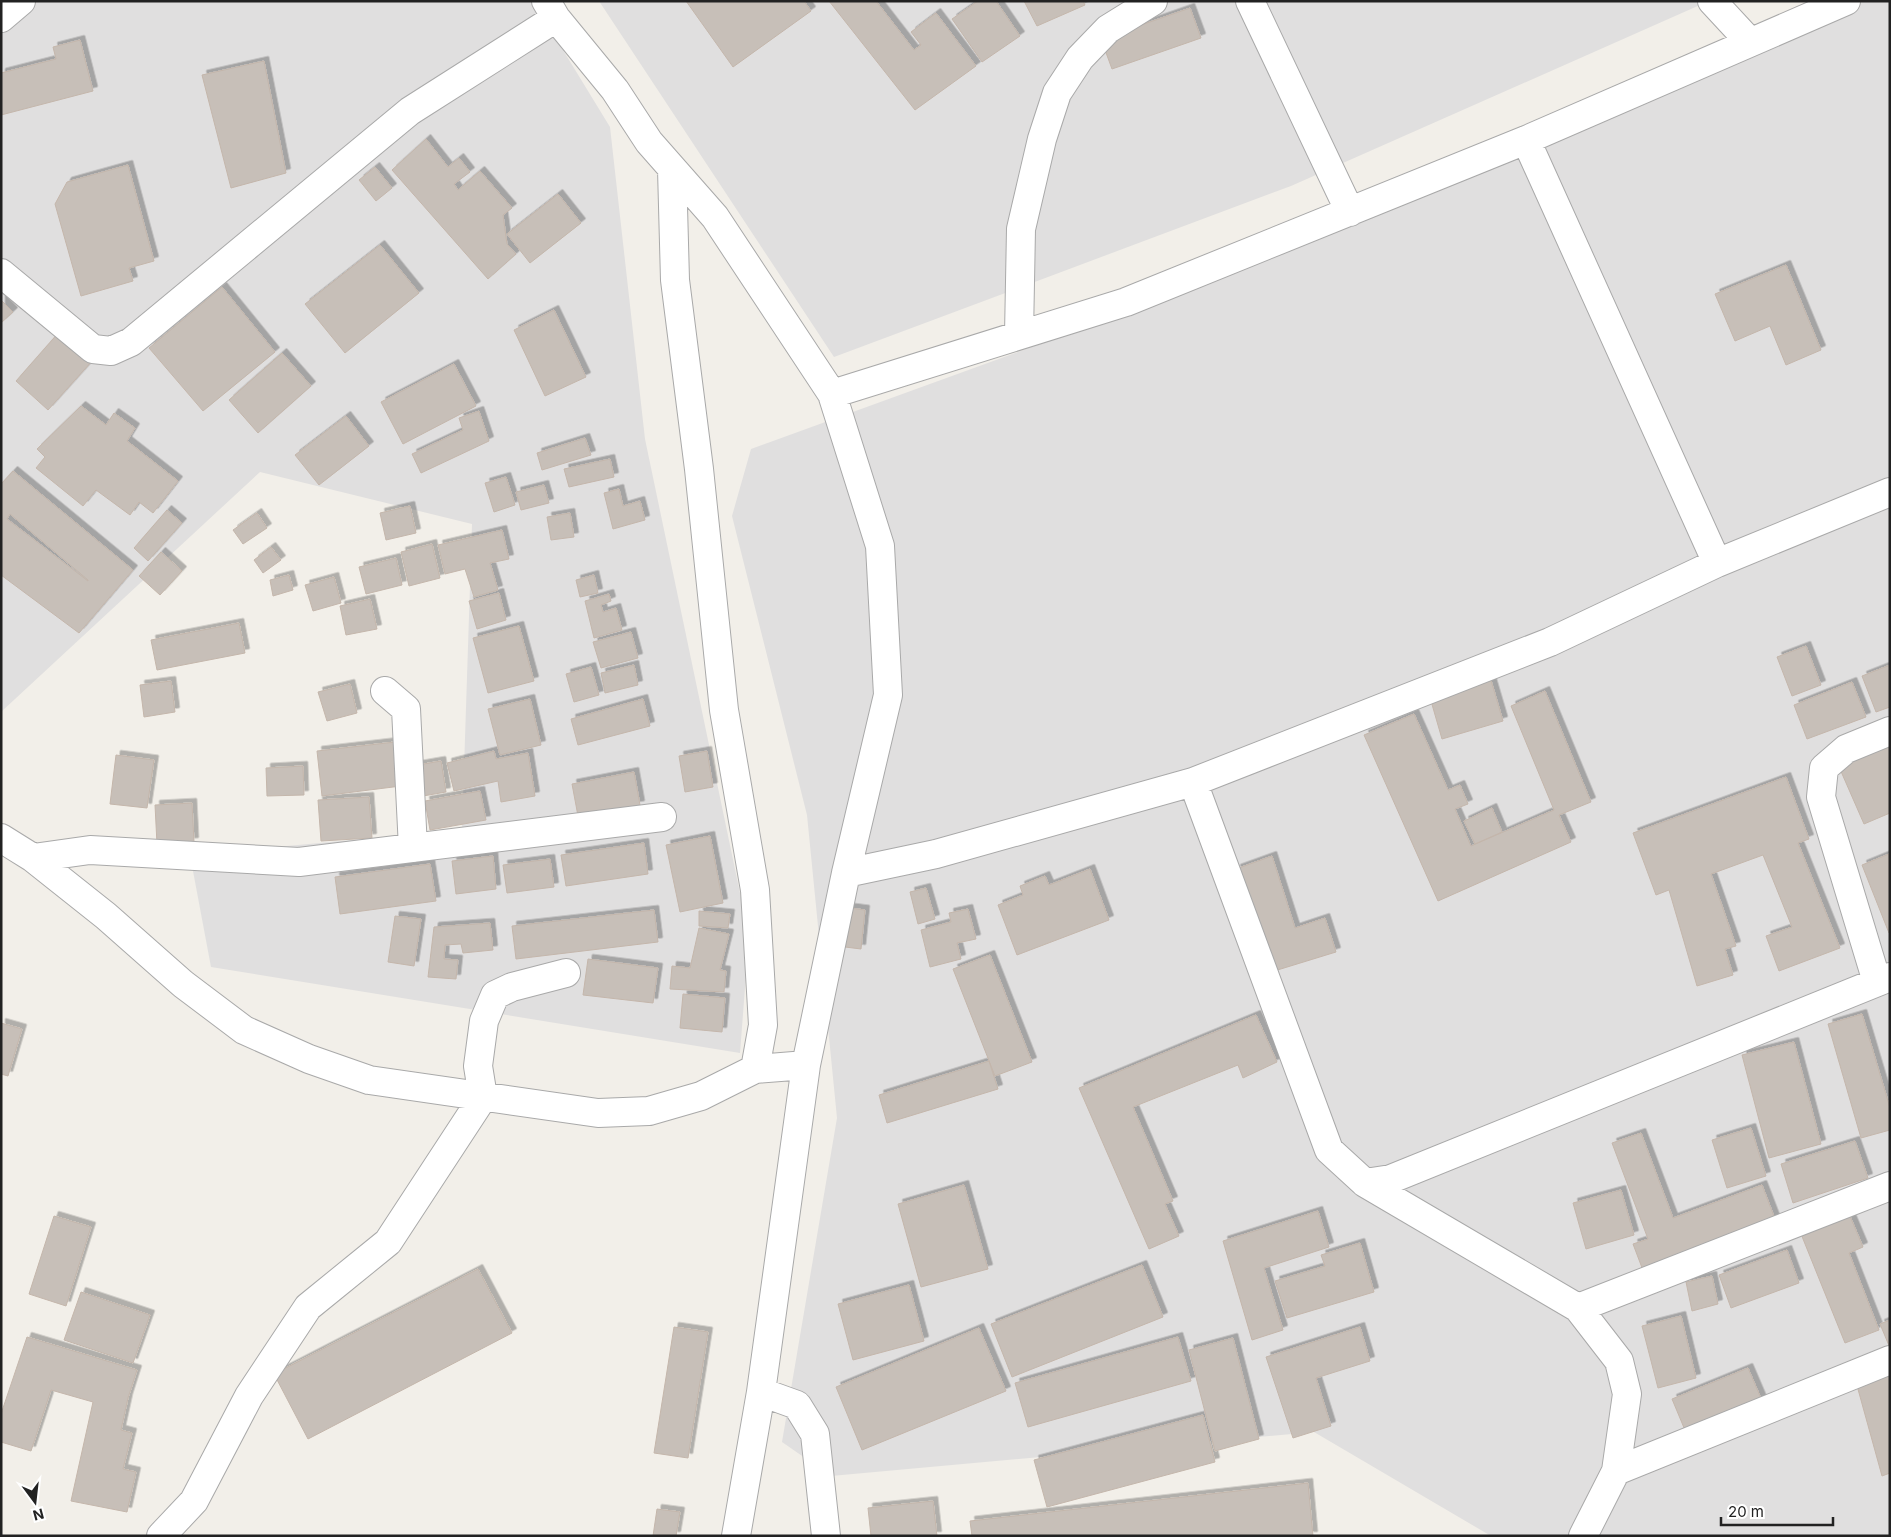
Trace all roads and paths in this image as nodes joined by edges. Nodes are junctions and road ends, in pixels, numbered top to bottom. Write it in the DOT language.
graph roads {
  1 [pos="21,1"];
  2 [pos="1154,1"];
  3 [pos="1250,1"];
  4 [pos="1712,1"];
  5 [pos="1846,1"];
  6 [pos="551,9"];
  7 [pos="1,18"];
  8 [pos="1750,42"];
  9 [pos="1526,140"];
  10 [pos="672,169"];
  11 [pos="1350,212"];
  12 [pos="1,273"];
  13 [pos="1019,335"];
  14 [pos="832,394"];
  15 [pos="1890,492"];
  16 [pos="1717,563"];
  17 [pos="385,691"];
  18 [pos="1890,731"];
  19 [pos="1193,782"];
  20 [pos="662,817"];
  21 [pos="1,838"];
  22 [pos="414,848"];
  23 [pos="33,858"];
  24 [pos="846,874"];
  25 [pos="566,974"];
  26 [pos="1883,979"];
  27 [pos="806,1065"];
  28 [pos="754,1069"];
  29 [pos="483,1096"];
  30 [pos="1365,1183"];
  31 [pos="1890,1186"];
  32 [pos="1578,1308"];
  33 [pos="1890,1360"];
  34 [pos="761,1392"];
  35 [pos="1616,1471"];
  36 [pos="161,1536"];
  37 [pos="736,1536"];
  38 [pos="826,1536"];
  39 [pos="1583,1536"];
  1 -- 7 [label="street"];
  2 -- 13 [label="street"];
  3 -- 11 [label="street"];
  4 -- 8 [label="street"];
  5 -- 8 [label="street"];
  6 -- 10 [label="street"];
  6 -- 12 [label="street"];
  8 -- 9 [label="street"];
  9 -- 11 [label="street"];
  9 -- 16 [label="street"];
  10 -- 14 [label="street"];
  10 -- 28 [label="street"];
  11 -- 13 [label="street"];
  13 -- 14 [label="street"];
  14 -- 24 [label="street"];
  15 -- 16 [label="street"];
  16 -- 19 [label="street"];
  17 -- 22 [label="street"];
  18 -- 26 [label="street"];
  19 -- 24 [label="street"];
  19 -- 30 [label="street"];
  20 -- 22 [label="street"];
  21 -- 23 [label="street"];
  22 -- 23 [label="street"];
  23 -- 29 [label="street"];
  24 -- 27 [label="street"];
  25 -- 29 [label="street"];
  26 -- 30 [label="street"];
  27 -- 28 [label="street"];
  27 -- 34 [label="street"];
  28 -- 29 [label="street"];
  29 -- 36 [label="street"];
  30 -- 32 [label="street"];
  31 -- 32 [label="street"];
  32 -- 35 [label="street"];
  33 -- 35 [label="street"];
  34 -- 37 [label="street"];
  34 -- 38 [label="street"];
  35 -- 39 [label="street"];
}
